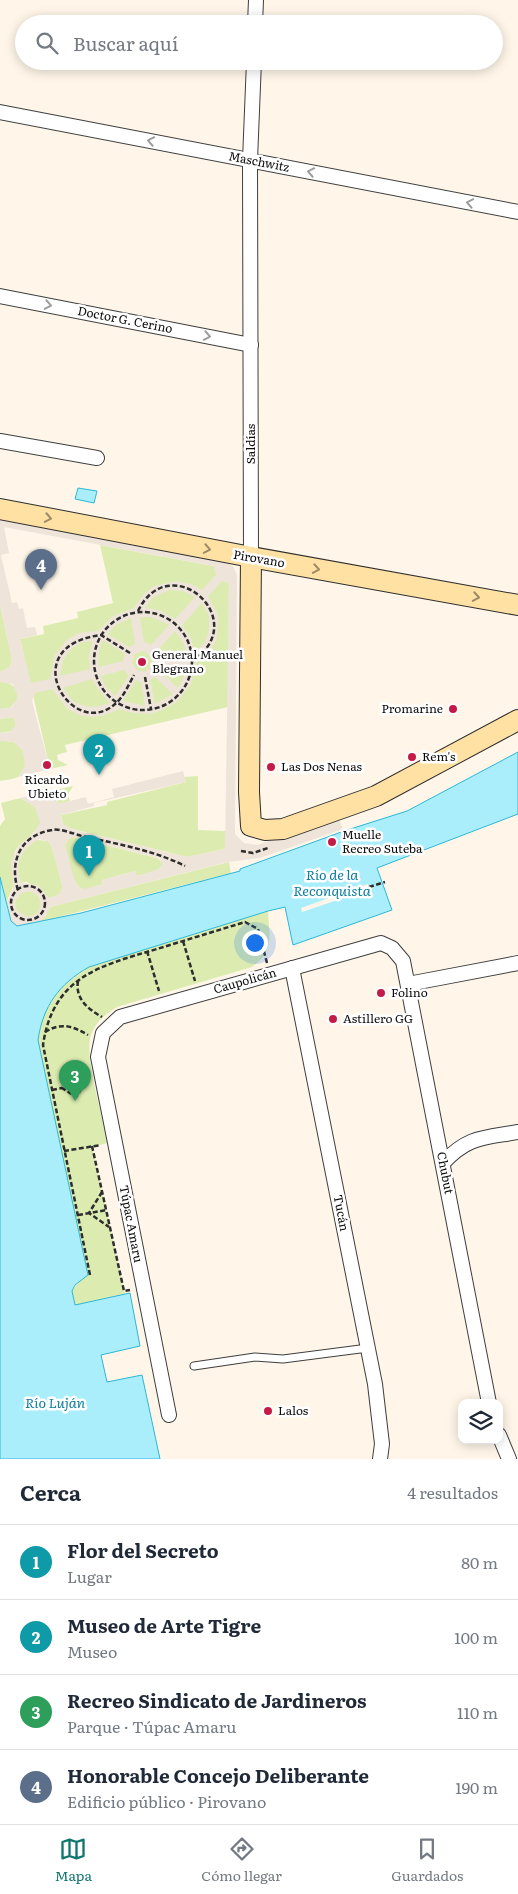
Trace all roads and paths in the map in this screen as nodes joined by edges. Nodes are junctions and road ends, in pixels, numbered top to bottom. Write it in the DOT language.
graph roads {
  1 [pos="256,0"];
  2 [pos="255,15"];
  3 [pos="254,70"];
  4 [pos="0,112"];
  5 [pos="250,160"];
  6 [pos="518,212"];
  7 [pos="0,296"];
  8 [pos="251,345"];
  9 [pos="0,441"];
  10 [pos="97,458"];
  11 [pos="0,509"];
  12 [pos="251,557"];
  13 [pos="518,605"];
  14 [pos="137,612"];
  15 [pos="101,635"];
  16 [pos="130,653"];
  17 [pos="192,661"];
  18 [pos="134,675"];
  19 [pos="145,677"];
  20 [pos="117,703"];
  21 [pos="151,709"];
  22 [pos="518,720"];
  23 [pos="185,866"];
  24 [pos="385,882"];
  25 [pos="369,887"];
  26 [pos="18,890"];
  27 [pos="183,940"];
  28 [pos="392,948"];
  29 [pos="147,951"];
  30 [pos="518,963"];
  31 [pos="292,968"];
  32 [pos="270,974"];
  33 [pos="78,980"];
  34 [pos="408,984"];
  35 [pos="198,995"];
  36 [pos="163,1005"];
  37 [pos="45,1032"];
  38 [pos="105,1033"];
  39 [pos="62,1088"];
  40 [pos="52,1090"];
  41 [pos="518,1132"];
  42 [pos="115,1142"];
  43 [pos="92,1146"];
  44 [pos="64,1151"];
  45 [pos="443,1164"];
  46 [pos="102,1192"];
  47 [pos="107,1210"];
  48 [pos="89,1213"];
  49 [pos="78,1215"];
  50 [pos="110,1228"];
  51 [pos="90,1275"];
  52 [pos="144,1288"];
  53 [pos="368,1348"];
  54 [pos="194,1366"];
  55 [pos="488,1399"];
  56 [pos="169,1415"];
  57 [pos="503,1444"];
  58 [pos="380,1459"];
  59 [pos="509,1459"];
  1 -- 2 [label="street"];
  3 -- 5 [label="street, Saldías"];
  5 -- 4 [label="street, Maschwitz, one-way"];
  6 -- 5 [label="street, Maschwitz, one-way"];
  5 -- 8 [label="street, Saldías"];
  7 -- 8 [label="street, Doctor G. Cerino, one-way"];
  8 -- 12 [label="street, Saldías"];
  9 -- 10 [label="street"];
  11 -- 12 [label="street, Pirovano, one-way"];
  12 -- 13 [label="street, Pirovano, one-way"];
  12 -- 22 [label="street, Saldías"];
  14 -- 15 [label="path"];
  14 -- 17 [label="path"];
  14 -- 17 [label="path"];
  15 -- 16 [label="path"];
  15 -- 20 [label="path"];
  15 -- 20 [label="path"];
  17 -- 21 [label="path"];
  18 -- 20 [label="path"];
  19 -- 21 [label="path"];
  20 -- 21 [label="path"];
  23 -- 26 [label="path"];
  24 -- 25 [label="path"];
  26 -- 26 [label="path"];
  27 -- 29 [label="path"];
  27 -- 32 [label="path"];
  27 -- 35 [label="path"];
  28 -- 31 [label="street, Caupolicán"];
  28 -- 34 [label="street, Chubut"];
  29 -- 33 [label="path"];
  29 -- 36 [label="path"];
  30 -- 34 [label="street"];
  31 -- 32 [label="street, Caupolicán"];
  31 -- 53 [label="street, Tucán"];
  32 -- 35 [label="street, Caupolicán"];
  33 -- 37 [label="path"];
  33 -- 38 [label="path"];
  34 -- 45 [label="street, Chubut"];
  35 -- 36 [label="street, Caupolicán"];
  36 -- 38 [label="street, Caupolicán"];
  37 -- 38 [label="path"];
  37 -- 40 [label="path"];
  38 -- 42 [label="street, Túpac Amaru"];
  39 -- 39 [label="path"];
  39 -- 40 [label="path"];
  40 -- 44 [label="path"];
  41 -- 45 [label="street"];
  42 -- 43 [label="path"];
  42 -- 52 [label="street, Túpac Amaru"];
  43 -- 44 [label="path"];
  43 -- 46 [label="path"];
  44 -- 49 [label="path"];
  45 -- 55 [label="street, Chubut"];
  46 -- 47 [label="path"];
  46 -- 48 [label="path"];
  47 -- 48 [label="path"];
  47 -- 50 [label="path"];
  48 -- 49 [label="path"];
  48 -- 50 [label="path"];
  49 -- 51 [label="path"];
  50 -- 52 [label="path"];
  52 -- 56 [label="street, Túpac Amaru"];
  53 -- 54 [label="lane"];
  53 -- 58 [label="street, Tucán"];
  57 -- 59 [label="street"];
}
